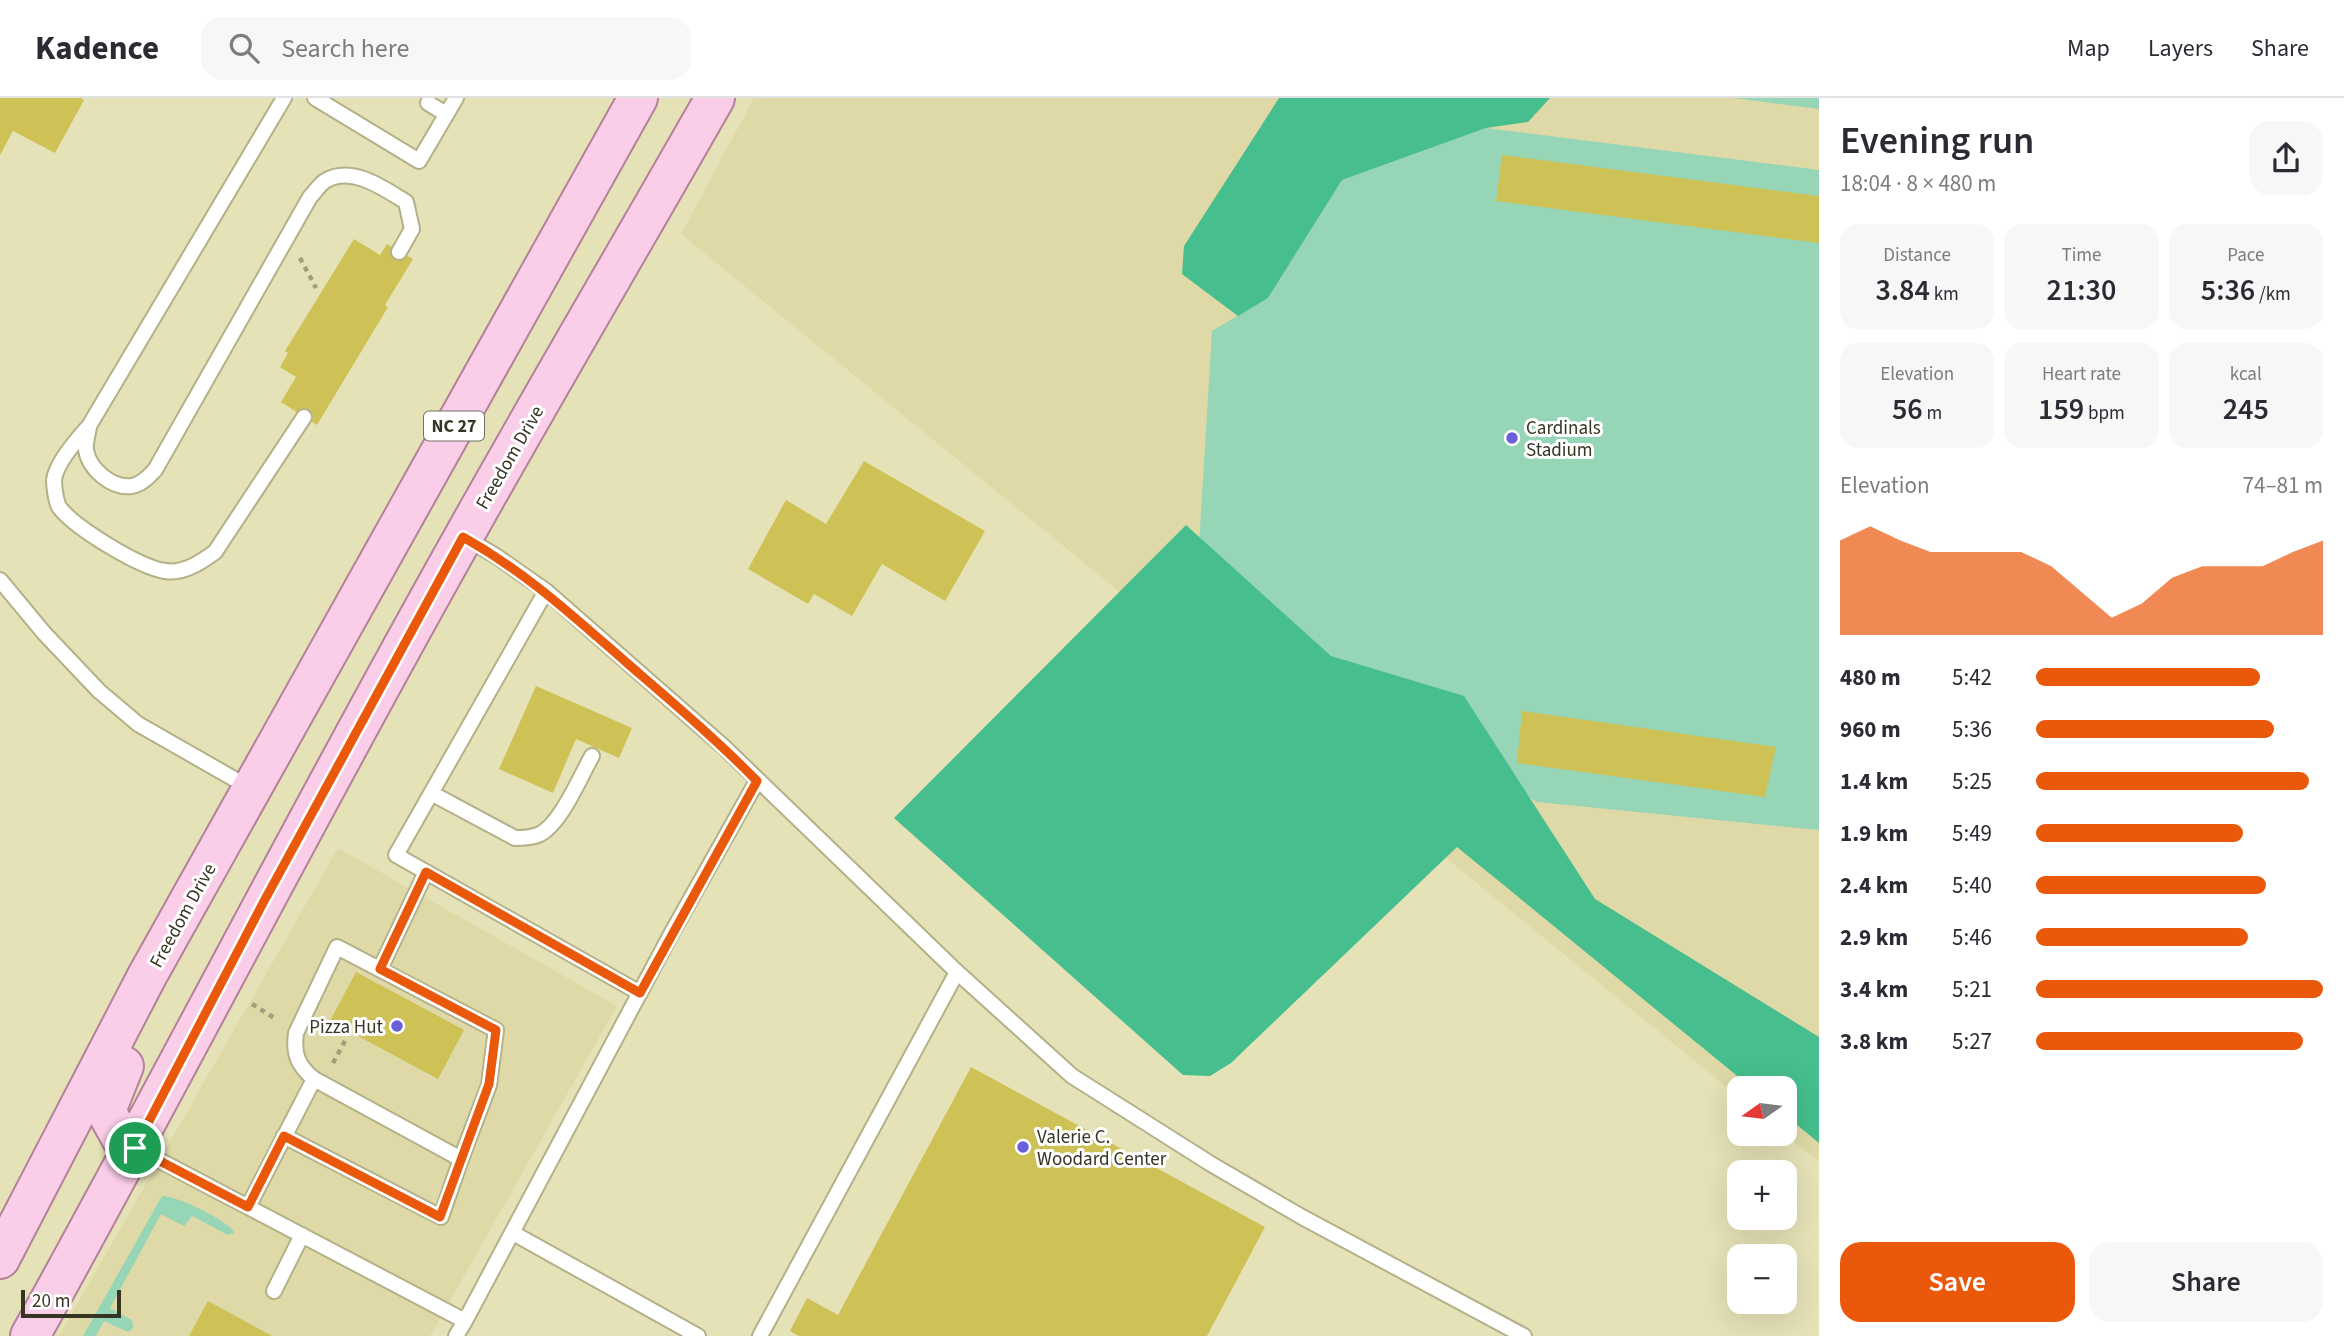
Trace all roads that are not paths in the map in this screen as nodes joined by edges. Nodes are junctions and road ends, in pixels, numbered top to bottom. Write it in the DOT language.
graph roads {
  1 [pos="284,98"];
  2 [pos="316,98"];
  3 [pos="456,98"];
  4 [pos="715,98"];
  5 [pos="428,103"];
  6 [pos="629,103"];
  7 [pos="446,114"];
  8 [pos="399,252"];
  9 [pos="304,416"];
  10 [pos="89,426"];
  11 [pos="463,537"];
  12 [pos="0,580"];
  13 [pos="546,591"];
  14 [pos="592,756"];
  15 [pos="757,781"];
  16 [pos="251,789"];
  17 [pos="431,793"];
  18 [pos="426,872"];
  19 [pos="380,969"];
  20 [pos="957,972"];
  21 [pos="147,976"];
  22 [pos="640,993"];
  23 [pos="314,1079"];
  24 [pos="284,1136"];
  25 [pos="135,1148"];
  26 [pos="461,1159"];
  27 [pos="248,1207"];
  28 [pos="513,1233"];
  29 [pos="302,1235"];
  30 [pos="4,1242"];
  31 [pos="274,1291"];
  32 [pos="465,1321"];
  33 [pos="30,1336"];
  34 [pos="456,1336"];
  35 [pos="698,1336"];
  36 [pos="760,1336"];
  37 [pos="1524,1336"];
  1 -- 10 [label="lane"];
  2 -- 7 [label="lane"];
  3 -- 7 [label="lane"];
  4 -- 11 [label="main road, Freedom Drive"];
  5 -- 7 [label="lane"];
  6 -- 16 [label="main road, Freedom Drive / NC 27"];
  8 -- 10 [label="lane"];
  9 -- 10 [label="lane"];
  11 -- 13 [label="lane"];
  11 -- 25 [label="main road, Freedom Drive"];
  12 -- 16 [label="lane"];
  13 -- 15 [label="lane"];
  13 -- 17 [label="lane"];
  14 -- 17 [label="lane"];
  15 -- 20 [label="lane"];
  15 -- 22 [label="lane"];
  16 -- 21 [label="main road, Freedom Drive / NC 27"];
  17 -- 18 [label="lane"];
  18 -- 19 [label="lane"];
  18 -- 22 [label="lane"];
  19 -- 23 [label="lane"];
  19 -- 26 [label="lane"];
  20 -- 36 [label="lane"];
  20 -- 37 [label="lane"];
  21 -- 25 [label="main road"];
  21 -- 30 [label="main road, Freedom Drive / NC 27"];
  22 -- 28 [label="lane"];
  23 -- 24 [label="lane"];
  23 -- 26 [label="lane"];
  24 -- 26 [label="lane"];
  24 -- 27 [label="lane"];
  25 -- 27 [label="lane"];
  25 -- 33 [label="main road, Freedom Drive"];
  27 -- 29 [label="lane"];
  28 -- 32 [label="lane"];
  28 -- 35 [label="lane"];
  29 -- 31 [label="lane"];
  29 -- 32 [label="lane"];
  32 -- 34 [label="lane"];
}
